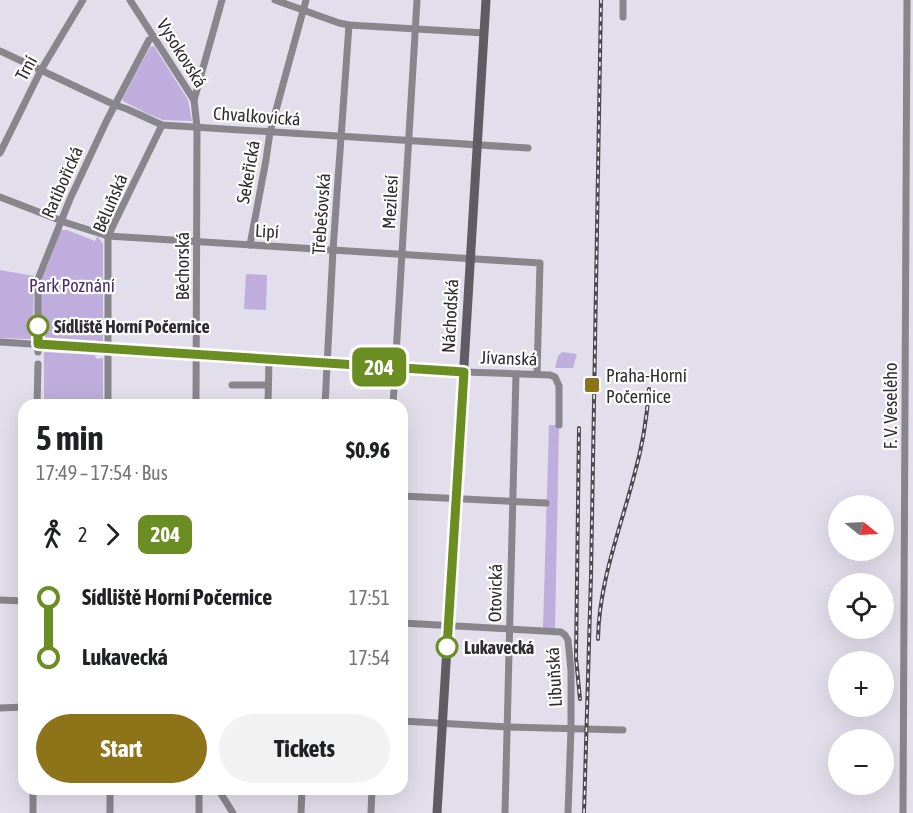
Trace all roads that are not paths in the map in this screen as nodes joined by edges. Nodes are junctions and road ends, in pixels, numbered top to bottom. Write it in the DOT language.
graph roads {
  1 [pos="83,0"];
  2 [pos="130,0"];
  3 [pos="222,0"];
  4 [pos="275,0"];
  5 [pos="306,0"];
  6 [pos="417,0"];
  7 [pos="486,0"];
  8 [pos="623,0"];
  9 [pos="907,0"];
  10 [pos="303,10"];
  11 [pos="623,17"];
  12 [pos="349,25"];
  13 [pos="415,28"];
  14 [pos="484,33"];
  15 [pos="154,37"];
  16 [pos="0,51"];
  17 [pos="40,70"];
  18 [pos="194,100"];
  19 [pos="115,105"];
  20 [pos="162,125"];
  21 [pos="197,127"];
  22 [pos="270,132"];
  23 [pos="341,137"];
  24 [pos="409,141"];
  25 [pos="477,146"];
  26 [pos="528,148"];
  27 [pos="0,153"];
  28 [pos="0,197"];
  29 [pos="61,220"];
  30 [pos="108,236"];
  31 [pos="197,241"];
  32 [pos="250,245"];
  33 [pos="333,250"];
  34 [pos="402,254"];
  35 [pos="470,258"];
  36 [pos="909,282"];
  37 [pos="0,342"];
  38 [pos="38,348"];
  39 [pos="108,349"];
  40 [pos="196,355"];
  41 [pos="269,359"];
  42 [pos="327,363"];
  43 [pos="38,364"];
  44 [pos="396,368"];
  45 [pos="464,372"];
  46 [pos="516,374"];
  47 [pos="537,374"];
  48 [pos="232,385"];
  49 [pos="268,385"];
  50 [pos="37,399"];
  51 [pos="108,399"];
  52 [pos="196,399"];
  53 [pos="268,399"];
  54 [pos="325,399"];
  55 [pos="393,399"];
  56 [pos="559,425"];
  57 [pos="408,496"];
  58 [pos="456,499"];
  59 [pos="513,502"];
  60 [pos="546,503"];
  61 [pos="0,600"];
  62 [pos="18,601"];
  63 [pos="408,623"];
  64 [pos="449,625"];
  65 [pos="510,630"];
  66 [pos="18,707"];
  67 [pos="0,708"];
  68 [pos="408,721"];
  69 [pos="443,723"];
  70 [pos="507,727"];
  71 [pos="572,729"];
  72 [pos="623,730"];
  73 [pos="33,795"];
  74 [pos="110,795"];
  75 [pos="199,795"];
  76 [pos="222,795"];
  77 [pos="302,795"];
  78 [pos="372,795"];
  79 [pos="33,813"];
  80 [pos="110,813"];
  81 [pos="199,813"];
  82 [pos="233,813"];
  83 [pos="301,813"];
  84 [pos="371,813"];
  85 [pos="437,813"];
  86 [pos="505,813"];
  87 [pos="568,813"];
  88 [pos="903,813"];
  1 -- 17 [label="street, Trní"];
  2 -- 15 [label="street, Vysokovská"];
  3 -- 18 [label="street"];
  4 -- 10 [label="street"];
  5 -- 10 [label="street, Sekeřická"];
  6 -- 13 [label="street, Mezilesí"];
  7 -- 14 [label="main road, Náchodská"];
  8 -- 11 [label="street"];
  9 -- 36 [label="street, F. V. Veselého"];
  10 -- 12 [label="street"];
  10 -- 22 [label="street, Sekeřická"];
  12 -- 13 [label="street"];
  12 -- 23 [label="street, Třebešovská"];
  13 -- 14 [label="street"];
  13 -- 24 [label="street, Mezilesí"];
  14 -- 25 [label="main road, Náchodská"];
  15 -- 18 [label="street, Vysokovská"];
  15 -- 19 [label="street, Ratibořická"];
  16 -- 17 [label="street, Chvalkovická"];
  17 -- 19 [label="street, Chvalkovická"];
  17 -- 27 [label="street, Trní"];
  18 -- 21 [label="street, Vysokovská"];
  19 -- 20 [label="street, Chvalkovická"];
  19 -- 29 [label="street, Ratibořická"];
  20 -- 21 [label="street, Chvalkovická"];
  20 -- 30 [label="street, Běluňská"];
  21 -- 22 [label="street, Chvalkovická"];
  21 -- 31 [label="street, Běchorská"];
  22 -- 23 [label="street, Chvalkovická"];
  22 -- 32 [label="street, Sekeřická"];
  23 -- 24 [label="street, Chvalkovická"];
  23 -- 33 [label="street, Třebešovská"];
  24 -- 25 [label="street, Chvalkovická"];
  24 -- 34 [label="street, Mezilesí"];
  25 -- 26 [label="street, Chvalkovická"];
  25 -- 35 [label="main road, Náchodská"];
  28 -- 29 [label="street, Lipí"];
  29 -- 30 [label="street, Lipí"];
  29 -- 38 [label="street, Ratibořická"];
  30 -- 31 [label="street, Lipí"];
  30 -- 39 [label="street, Běluňská"];
  31 -- 32 [label="street, Lipí"];
  31 -- 40 [label="street, Běchorská"];
  32 -- 33 [label="street, Lipí"];
  33 -- 34 [label="street, Lipí"];
  33 -- 42 [label="street, Třebešovská"];
  34 -- 35 [label="street, Lipí"];
  34 -- 44 [label="street, Mezilesí"];
  35 -- 45 [label="main road, Náchodská"];
  35 -- 47 [label="street, Lipí"];
  36 -- 88 [label="street, F. V. Veselého"];
  37 -- 38 [label="street, Jívanská"];
  38 -- 39 [label="street, Jívanská"];
  39 -- 40 [label="street, Jívanská"];
  39 -- 51 [label="street, Běluňská"];
  40 -- 41 [label="street, Jívanská"];
  40 -- 52 [label="street, Běchorská"];
  41 -- 42 [label="street, Jívanská"];
  41 -- 49 [label="street"];
  42 -- 44 [label="street, Jívanská"];
  42 -- 54 [label="street, Třebešovská"];
  43 -- 50 [label="street"];
  44 -- 45 [label="street, Jívanská"];
  44 -- 55 [label="street, Mezilesí"];
  45 -- 46 [label="street, Jívanská"];
  45 -- 58 [label="main road, Náchodská"];
  46 -- 47 [label="street, Jívanská"];
  46 -- 59 [label="street, Otovická"];
  47 -- 56 [label="street, Jívanská"];
  48 -- 49 [label="street"];
  49 -- 53 [label="street"];
  57 -- 58 [label="street"];
  58 -- 59 [label="street"];
  58 -- 64 [label="main road, Náchodská"];
  59 -- 60 [label="street"];
  59 -- 65 [label="street, Otovická"];
  61 -- 62 [label="street"];
  63 -- 64 [label="street"];
  64 -- 65 [label="street"];
  64 -- 69 [label="main road, Náchodská"];
  65 -- 70 [label="street, Otovická"];
  65 -- 71 [label="street, Libuňská"];
  66 -- 67 [label="street"];
  68 -- 69 [label="street"];
  69 -- 70 [label="street"];
  69 -- 85 [label="main road, Náchodská"];
  70 -- 71 [label="street"];
  70 -- 86 [label="street, Otovická"];
  71 -- 72 [label="street"];
  71 -- 87 [label="street"];
  73 -- 79 [label="street"];
  74 -- 80 [label="street"];
  75 -- 81 [label="street"];
  76 -- 82 [label="street"];
  77 -- 83 [label="street"];
  78 -- 84 [label="street"];
}
